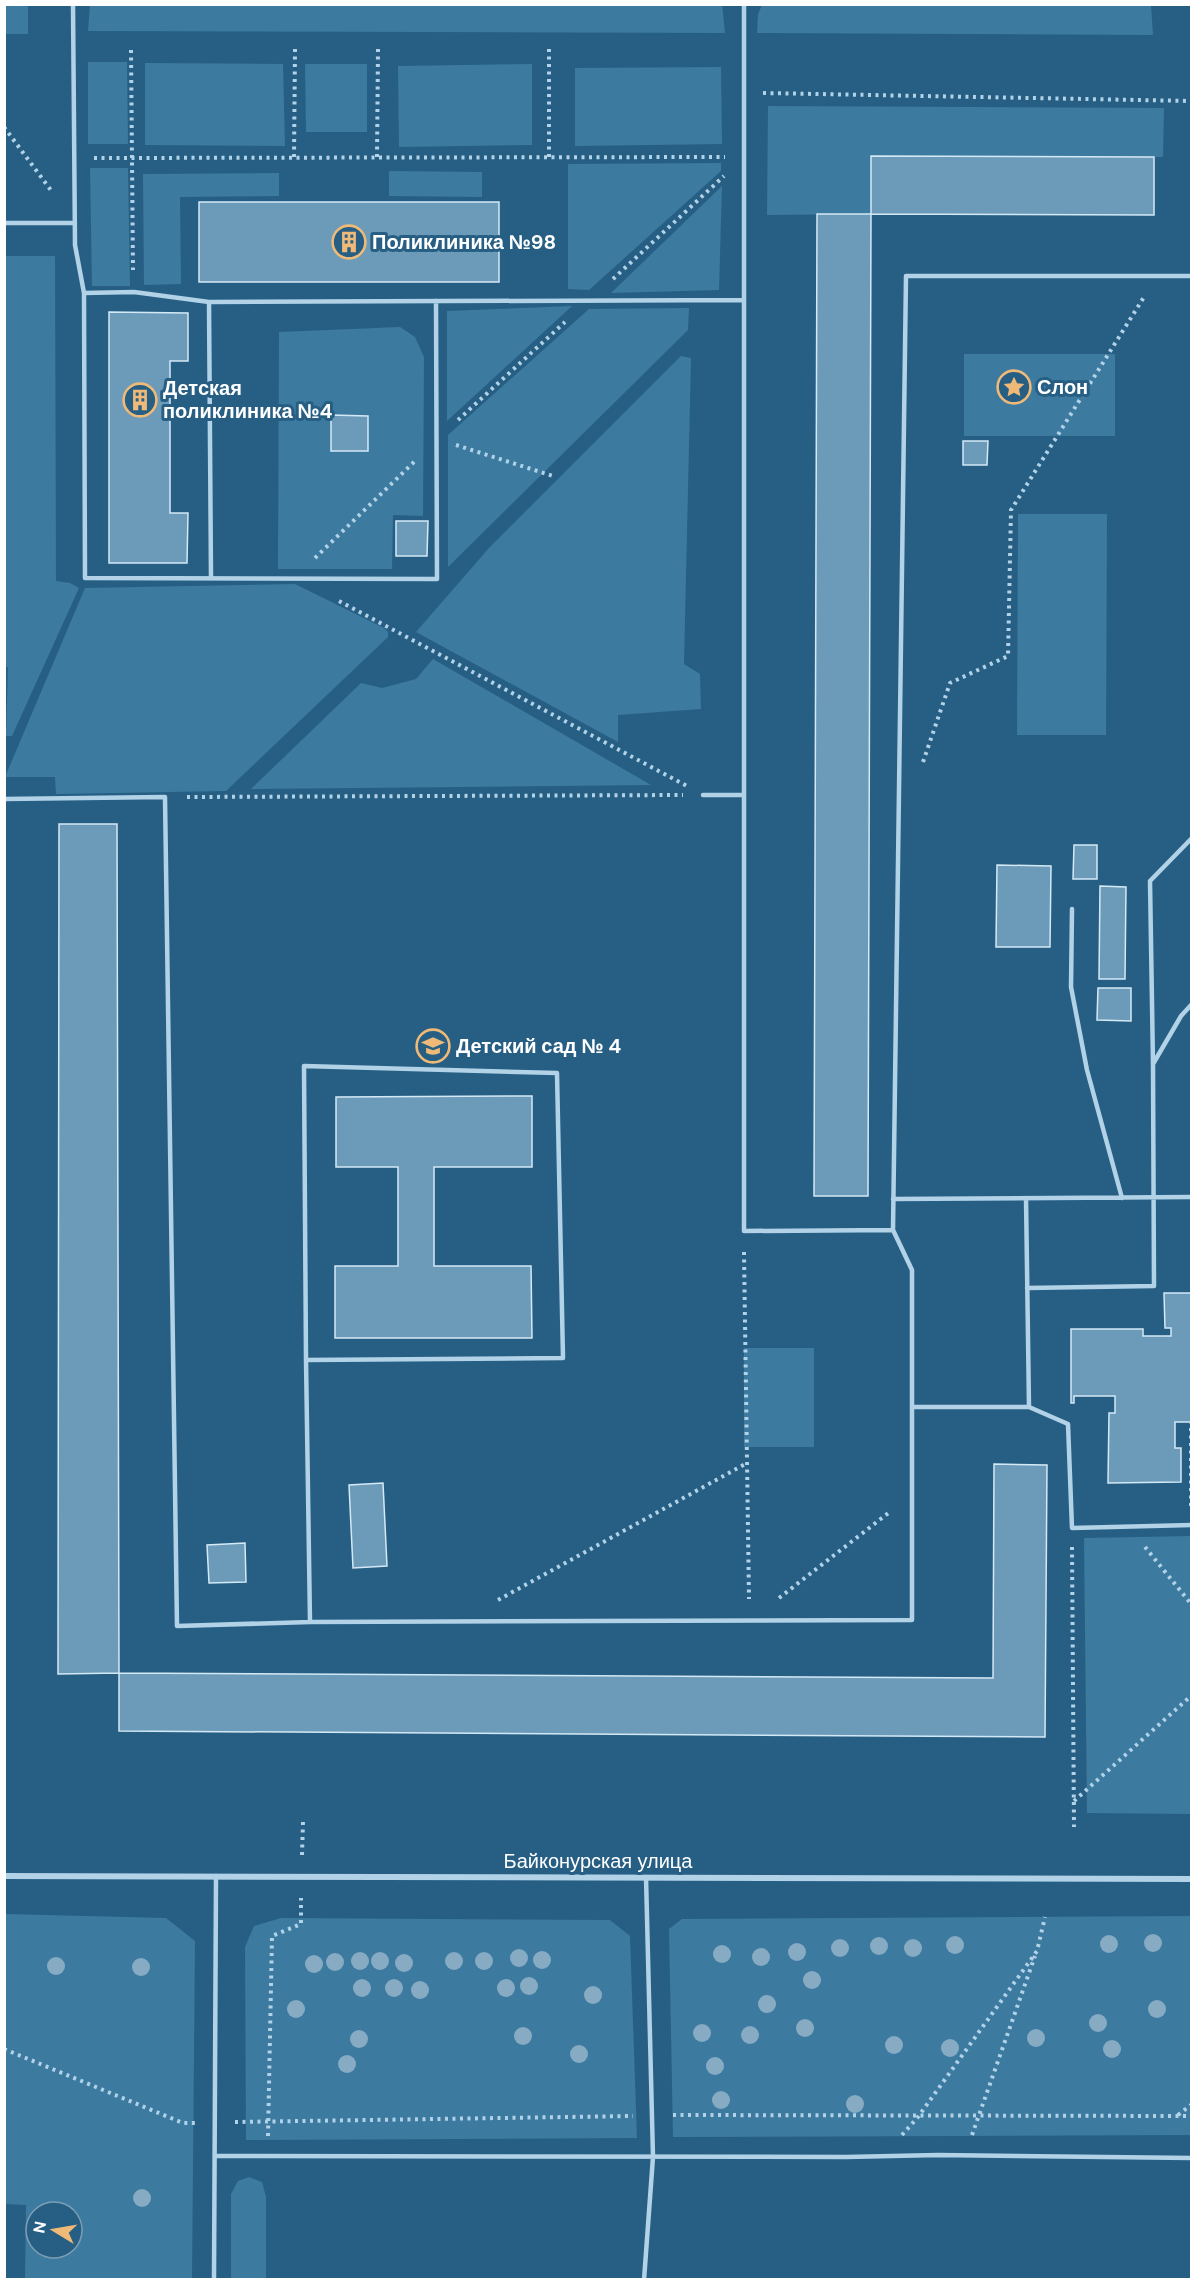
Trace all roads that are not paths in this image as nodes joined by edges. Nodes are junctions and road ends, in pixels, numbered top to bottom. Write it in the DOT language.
graph roads {
  1 [pos="73,4"];
  2 [pos="744,4"];
  3 [pos="4,223"];
  4 [pos="75,223"];
  5 [pos="1191,276"];
  6 [pos="84,293"];
  7 [pos="744,300"];
  8 [pos="436,301"];
  9 [pos="208,302"];
  10 [pos="211,579"];
  11 [pos="703,795"];
  12 [pos="744,795"];
  13 [pos="4,799"];
  14 [pos="1191,838"];
  15 [pos="1072,909"];
  16 [pos="1191,1004"];
  17 [pos="1153,1064"];
  18 [pos="1153,1197"];
  19 [pos="1191,1197"];
  20 [pos="893,1198"];
  21 [pos="1026,1198"];
  22 [pos="1122,1198"];
  23 [pos="892,1230"];
  24 [pos="1027,1288"];
  25 [pos="306,1360"];
  26 [pos="913,1407"];
  27 [pos="1029,1407"];
  28 [pos="1191,1525"];
  29 [pos="310,1622"];
  30 [pos="4,1876"];
  31 [pos="216,1876"];
  32 [pos="646,1877"];
  33 [pos="1191,1879"];
  34 [pos="215,2156"];
  35 [pos="653,2157"];
  36 [pos="1191,2158"];
  37 [pos="214,2280"];
  38 [pos="644,2280"];
  1 -- 4 [label="lane"];
  2 -- 7 [label="lane"];
  3 -- 4 [label="lane"];
  4 -- 6 [label="lane"];
  5 -- 20 [label="lane"];
  6 -- 9 [label="lane"];
  6 -- 10 [label="lane"];
  7 -- 8 [label="lane"];
  7 -- 12 [label="lane"];
  8 -- 9 [label="lane"];
  8 -- 10 [label="lane"];
  9 -- 10 [label="lane"];
  11 -- 12 [label="lane"];
  12 -- 23 [label="lane"];
  13 -- 29 [label="lane"];
  14 -- 17 [label="lane"];
  15 -- 22 [label="lane"];
  16 -- 17 [label="lane"];
  17 -- 18 [label="lane"];
  18 -- 19 [label="lane"];
  18 -- 22 [label="lane"];
  18 -- 24 [label="lane"];
  20 -- 21 [label="lane"];
  20 -- 23 [label="lane"];
  21 -- 22 [label="lane"];
  21 -- 24 [label="lane"];
  23 -- 26 [label="lane"];
  24 -- 27 [label="lane"];
  25 -- 25 [label="lane"];
  25 -- 29 [label="lane"];
  26 -- 27 [label="lane"];
  26 -- 29 [label="lane"];
  27 -- 28 [label="lane"];
  30 -- 31 [label="street, Байконурская улица"];
  31 -- 32 [label="street, Байконурская улица"];
  31 -- 34 [label="lane"];
  32 -- 33 [label="street, Байконурская улица"];
  32 -- 35 [label="lane"];
  34 -- 35 [label="lane"];
  34 -- 37 [label="lane"];
  35 -- 36 [label="lane"];
  35 -- 38 [label="lane"];
}
